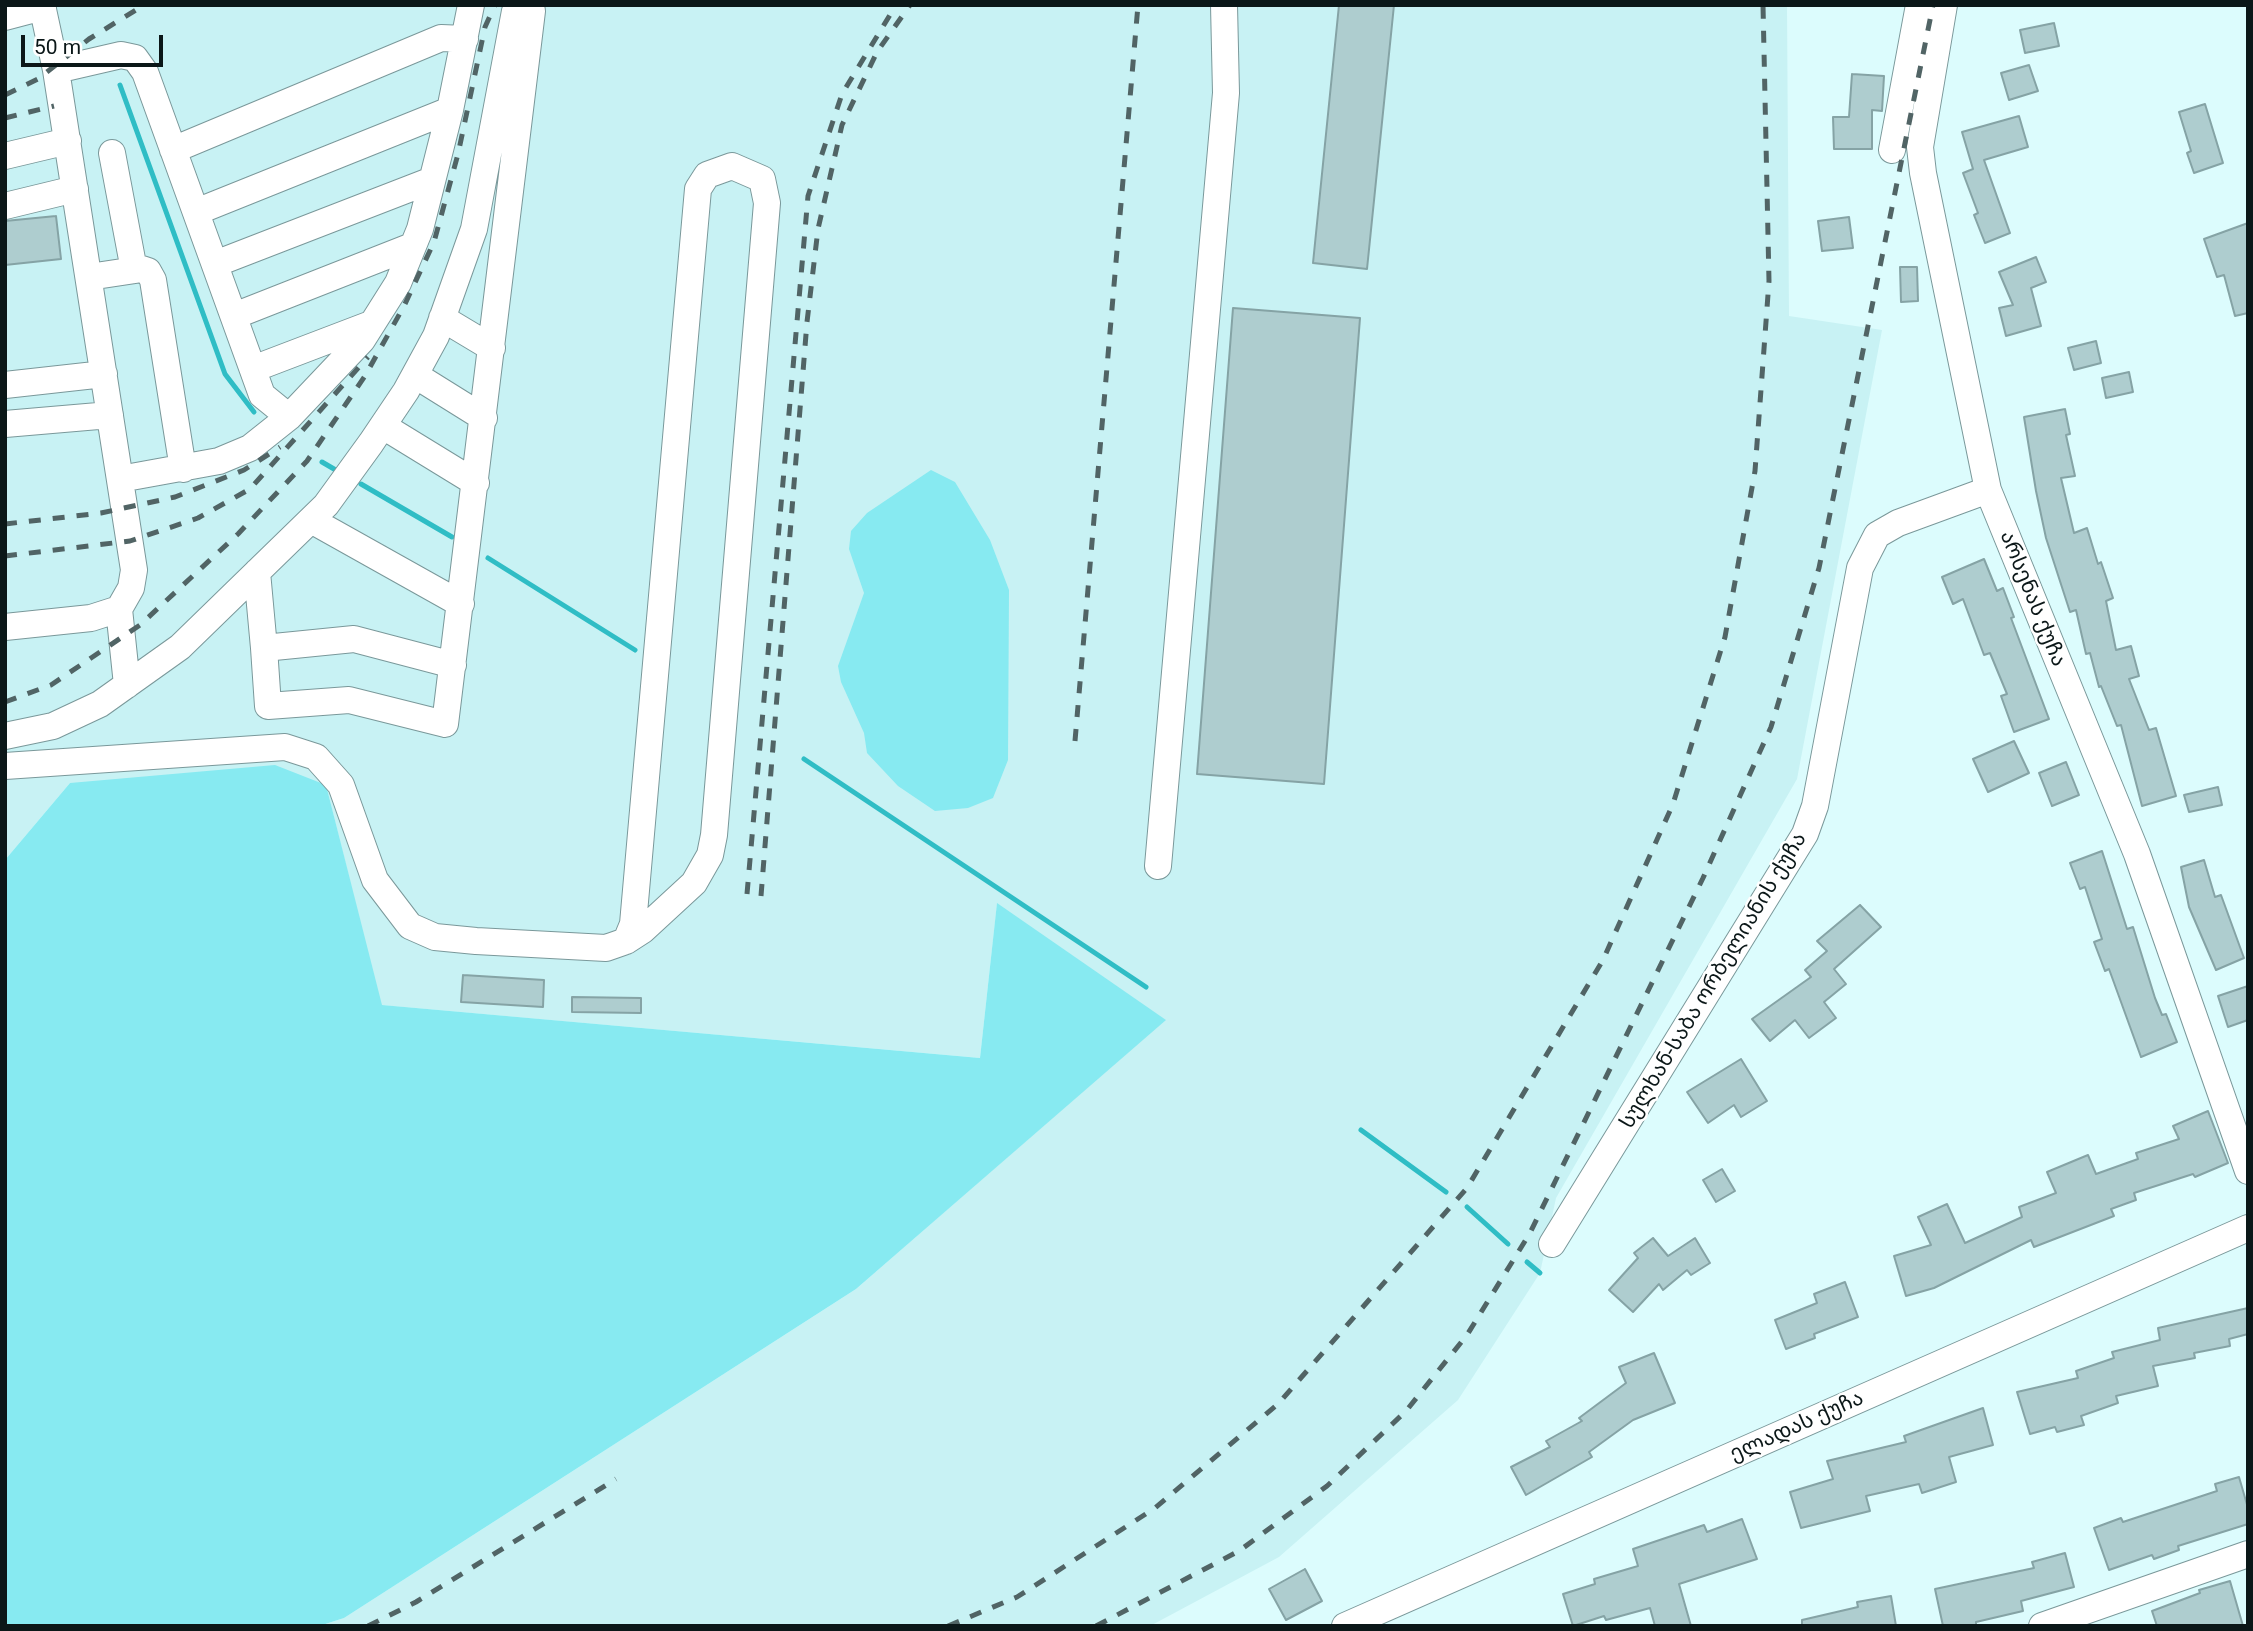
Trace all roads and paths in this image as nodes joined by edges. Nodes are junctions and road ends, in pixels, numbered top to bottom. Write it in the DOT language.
graph roads {
  1 [pos="471,5"];
  2 [pos="1224,5"];
  3 [pos="1919,5"];
  4 [pos="1944,5"];
  5 [pos="42,6"];
  6 [pos="5,18"];
  7 [pos="465,39"];
  8 [pos="56,70"];
  9 [pos="450,110"];
  10 [pos="68,141"];
  11 [pos="173,150"];
  12 [pos="1892,150"];
  13 [pos="112,153"];
  14 [pos="5,156"];
  15 [pos="432,180"];
  16 [pos="125,188"];
  17 [pos="76,193"];
  18 [pos="5,206"];
  19 [pos="196,212"];
  20 [pos="412,246"];
  21 [pos="215,264"];
  22 [pos="134,270"];
  23 [pos="89,277"];
  24 [pos="234,316"];
  25 [pos="442,318"];
  26 [pos="371,324"];
  27 [pos="492,348"];
  28 [pos="253,369"];
  29 [pos="104,374"];
  30 [pos="415,375"];
  31 [pos="5,385"];
  32 [pos="110,415"];
  33 [pos="289,417"];
  34 [pos="484,418"];
  35 [pos="5,424"];
  36 [pos="383,426"];
  37 [pos="183,470"];
  38 [pos="120,479"];
  39 [pos="476,482"];
  40 [pos="1988,490"];
  41 [pos="310,520"];
  42 [pos="257,572"];
  43 [pos="461,604"];
  44 [pos="119,609"];
  45 [pos="5,627"];
  46 [pos="264,648"];
  47 [pos="453,665"];
  48 [pos="127,685"];
  49 [pos="5,736"];
  50 [pos="5,766"];
  51 [pos="1158,866"];
  52 [pos="626,941"];
  53 [pos="2248,1171"];
  54 [pos="2248,1228"];
  55 [pos="1552,1244"];
  56 [pos="2248,1554"];
  57 [pos="1345,1626"];
  58 [pos="2042,1626"];
  1 -- 7 [label="street"];
  2 -- 51 [label="street"];
  3 -- 12 [label="street"];
  4 -- 40 [label="street, არსენას ქუჩა"];
  5 -- 6 [label="street"];
  5 -- 8 [label="street"];
  7 -- 9 [label="street"];
  7 -- 11 [label="street"];
  8 -- 10 [label="street"];
  8 -- 11 [label="street"];
  9 -- 15 [label="street"];
  9 -- 19 [label="street"];
  10 -- 14 [label="street"];
  10 -- 17 [label="street"];
  11 -- 19 [label="street"];
  13 -- 16 [label="street"];
  15 -- 20 [label="street"];
  15 -- 21 [label="street"];
  16 -- 17 [label="street"];
  16 -- 22 [label="street"];
  17 -- 18 [label="street"];
  17 -- 23 [label="street"];
  19 -- 21 [label="street"];
  20 -- 24 [label="street"];
  20 -- 26 [label="street"];
  21 -- 24 [label="street"];
  22 -- 23 [label="street"];
  22 -- 37 [label="street"];
  23 -- 29 [label="street"];
  24 -- 28 [label="street"];
  25 -- 27 [label="street"];
  25 -- 27 [label="street"];
  25 -- 30 [label="street"];
  26 -- 28 [label="street"];
  26 -- 33 [label="street"];
  27 -- 34 [label="street"];
  28 -- 33 [label="street"];
  29 -- 31 [label="street"];
  29 -- 32 [label="street"];
  30 -- 34 [label="street"];
  30 -- 36 [label="street"];
  32 -- 35 [label="street"];
  32 -- 38 [label="street"];
  33 -- 37 [label="street"];
  34 -- 39 [label="street"];
  36 -- 39 [label="street"];
  36 -- 41 [label="street"];
  37 -- 38 [label="street"];
  38 -- 44 [label="street"];
  39 -- 43 [label="street"];
  40 -- 53 [label="street, არსენას ქუჩა"];
  40 -- 55 [label="street, სულხან-საბა ორბელიანის ქუჩა"];
  41 -- 42 [label="street"];
  41 -- 43 [label="street"];
  42 -- 46 [label="street"];
  42 -- 48 [label="street"];
  43 -- 47 [label="street"];
  44 -- 45 [label="street"];
  44 -- 48 [label="street"];
  46 -- 47 [label="street"];
  46 -- 47 [label="street"];
  48 -- 49 [label="street"];
  50 -- 52 [label="street"];
  52 -- 52 [label="street"];
  54 -- 57 [label="street, ელადას ქუჩა"];
  56 -- 58 [label="street"];
}
